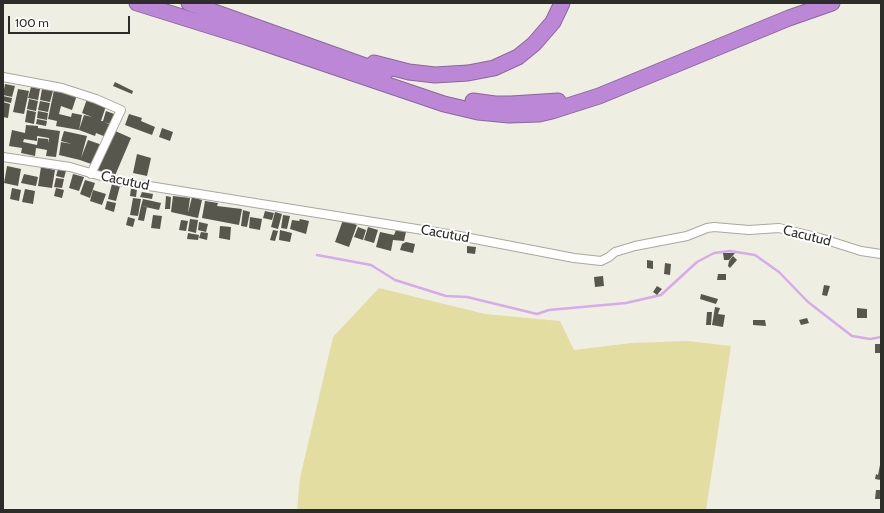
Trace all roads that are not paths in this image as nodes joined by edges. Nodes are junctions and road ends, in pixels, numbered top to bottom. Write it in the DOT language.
graph roads {
  1 [pos="137,3"];
  2 [pos="189,3"];
  3 [pos="562,3"];
  4 [pos="832,3"];
  5 [pos="295,40"];
  6 [pos="3,77"];
  7 [pos="599,96"];
  8 [pos="3,157"];
  9 [pos="91,174"];
  10 [pos="881,254"];
  1 -- 7 [label="highway"];
  2 -- 5 [label="highway"];
  3 -- 5 [label="highway"];
  4 -- 7 [label="highway"];
  5 -- 7 [label="highway"];
  6 -- 9 [label="street"];
  8 -- 9 [label="street, Cacutud"];
  9 -- 10 [label="street, Cacutud"];
}
